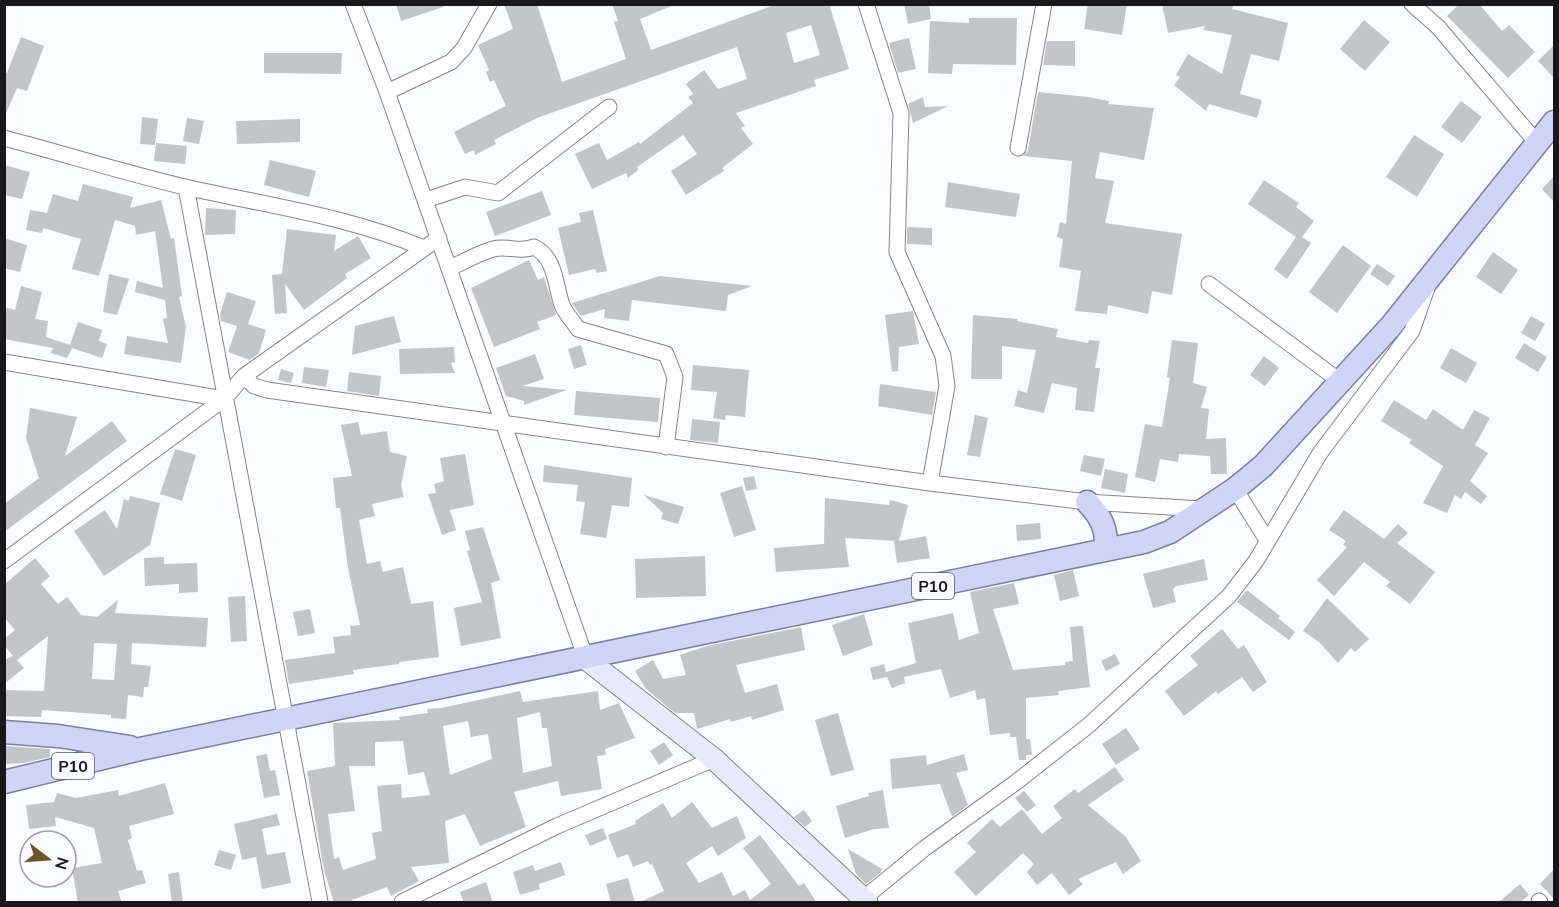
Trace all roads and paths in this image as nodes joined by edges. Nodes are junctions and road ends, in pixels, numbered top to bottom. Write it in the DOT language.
graph roads {
  1 [pos="353,4"];
  2 [pos="489,4"];
  3 [pos="866,4"];
  4 [pos="1044,4"];
  5 [pos="1412,4"];
  6 [pos="387,92"];
  7 [pos="609,106"];
  8 [pos="1554,122"];
  9 [pos="4,138"];
  10 [pos="1538,144"];
  11 [pos="1018,148"];
  12 [pos="186,187"];
  13 [pos="426,200"];
  14 [pos="439,238"];
  15 [pos="424,248"];
  16 [pos="449,268"];
  17 [pos="1433,274"];
  18 [pos="1209,284"];
  19 [pos="4,362"];
  20 [pos="244,376"];
  21 [pos="1341,382"];
  22 [pos="224,399"];
  23 [pos="502,425"];
  24 [pos="666,447"];
  25 [pos="930,483"];
  26 [pos="1235,489"];
  27 [pos="1087,502"];
  28 [pos="1202,509"];
  29 [pos="1268,540"];
  30 [pos="1106,549"];
  31 [pos="4,561"];
  32 [pos="586,659"];
  33 [pos="286,721"];
  34 [pos="4,732"];
  35 [pos="140,749"];
  36 [pos="714,759"];
  37 [pos="4,782"];
  38 [pos="865,901"];
  39 [pos="320,903"];
  40 [pos="402,903"];
  1 -- 6 [label="street"];
  2 -- 6 [label="street"];
  3 -- 25 [label="street"];
  4 -- 11 [label="street"];
  5 -- 10 [label="street"];
  6 -- 13 [label="street"];
  7 -- 13 [label="street"];
  8 -- 10 [label="main road, P10"];
  9 -- 12 [label="street"];
  10 -- 17 [label="main road, P10"];
  12 -- 15 [label="street"];
  12 -- 22 [label="street"];
  13 -- 14 [label="street"];
  14 -- 15 [label="street"];
  14 -- 16 [label="street"];
  15 -- 20 [label="street"];
  16 -- 23 [label="street"];
  16 -- 24 [label="street"];
  17 -- 21 [label="main road, P10"];
  17 -- 29 [label="street"];
  18 -- 21 [label="street"];
  19 -- 22 [label="street"];
  20 -- 22 [label="street"];
  20 -- 23 [label="street"];
  21 -- 26 [label="main road, P10"];
  22 -- 31 [label="street"];
  22 -- 33 [label="street"];
  23 -- 24 [label="street"];
  23 -- 32 [label="street"];
  24 -- 25 [label="street"];
  25 -- 27 [label="street"];
  26 -- 28 [label="main road, P10"];
  26 -- 29 [label="street"];
  27 -- 28 [label="street"];
  27 -- 30 [label="main road"];
  28 -- 30 [label="main road, P10"];
  29 -- 38 [label="street"];
  30 -- 32 [label="main road, P10"];
  32 -- 33 [label="main road, P10"];
  32 -- 36 [label="main road"];
  33 -- 35 [label="main road, P10"];
  33 -- 39 [label="street"];
  34 -- 35 [label="main road, P10"];
  35 -- 37 [label="main road, P10"];
  36 -- 38 [label="main road"];
  36 -- 40 [label="street"];
}
